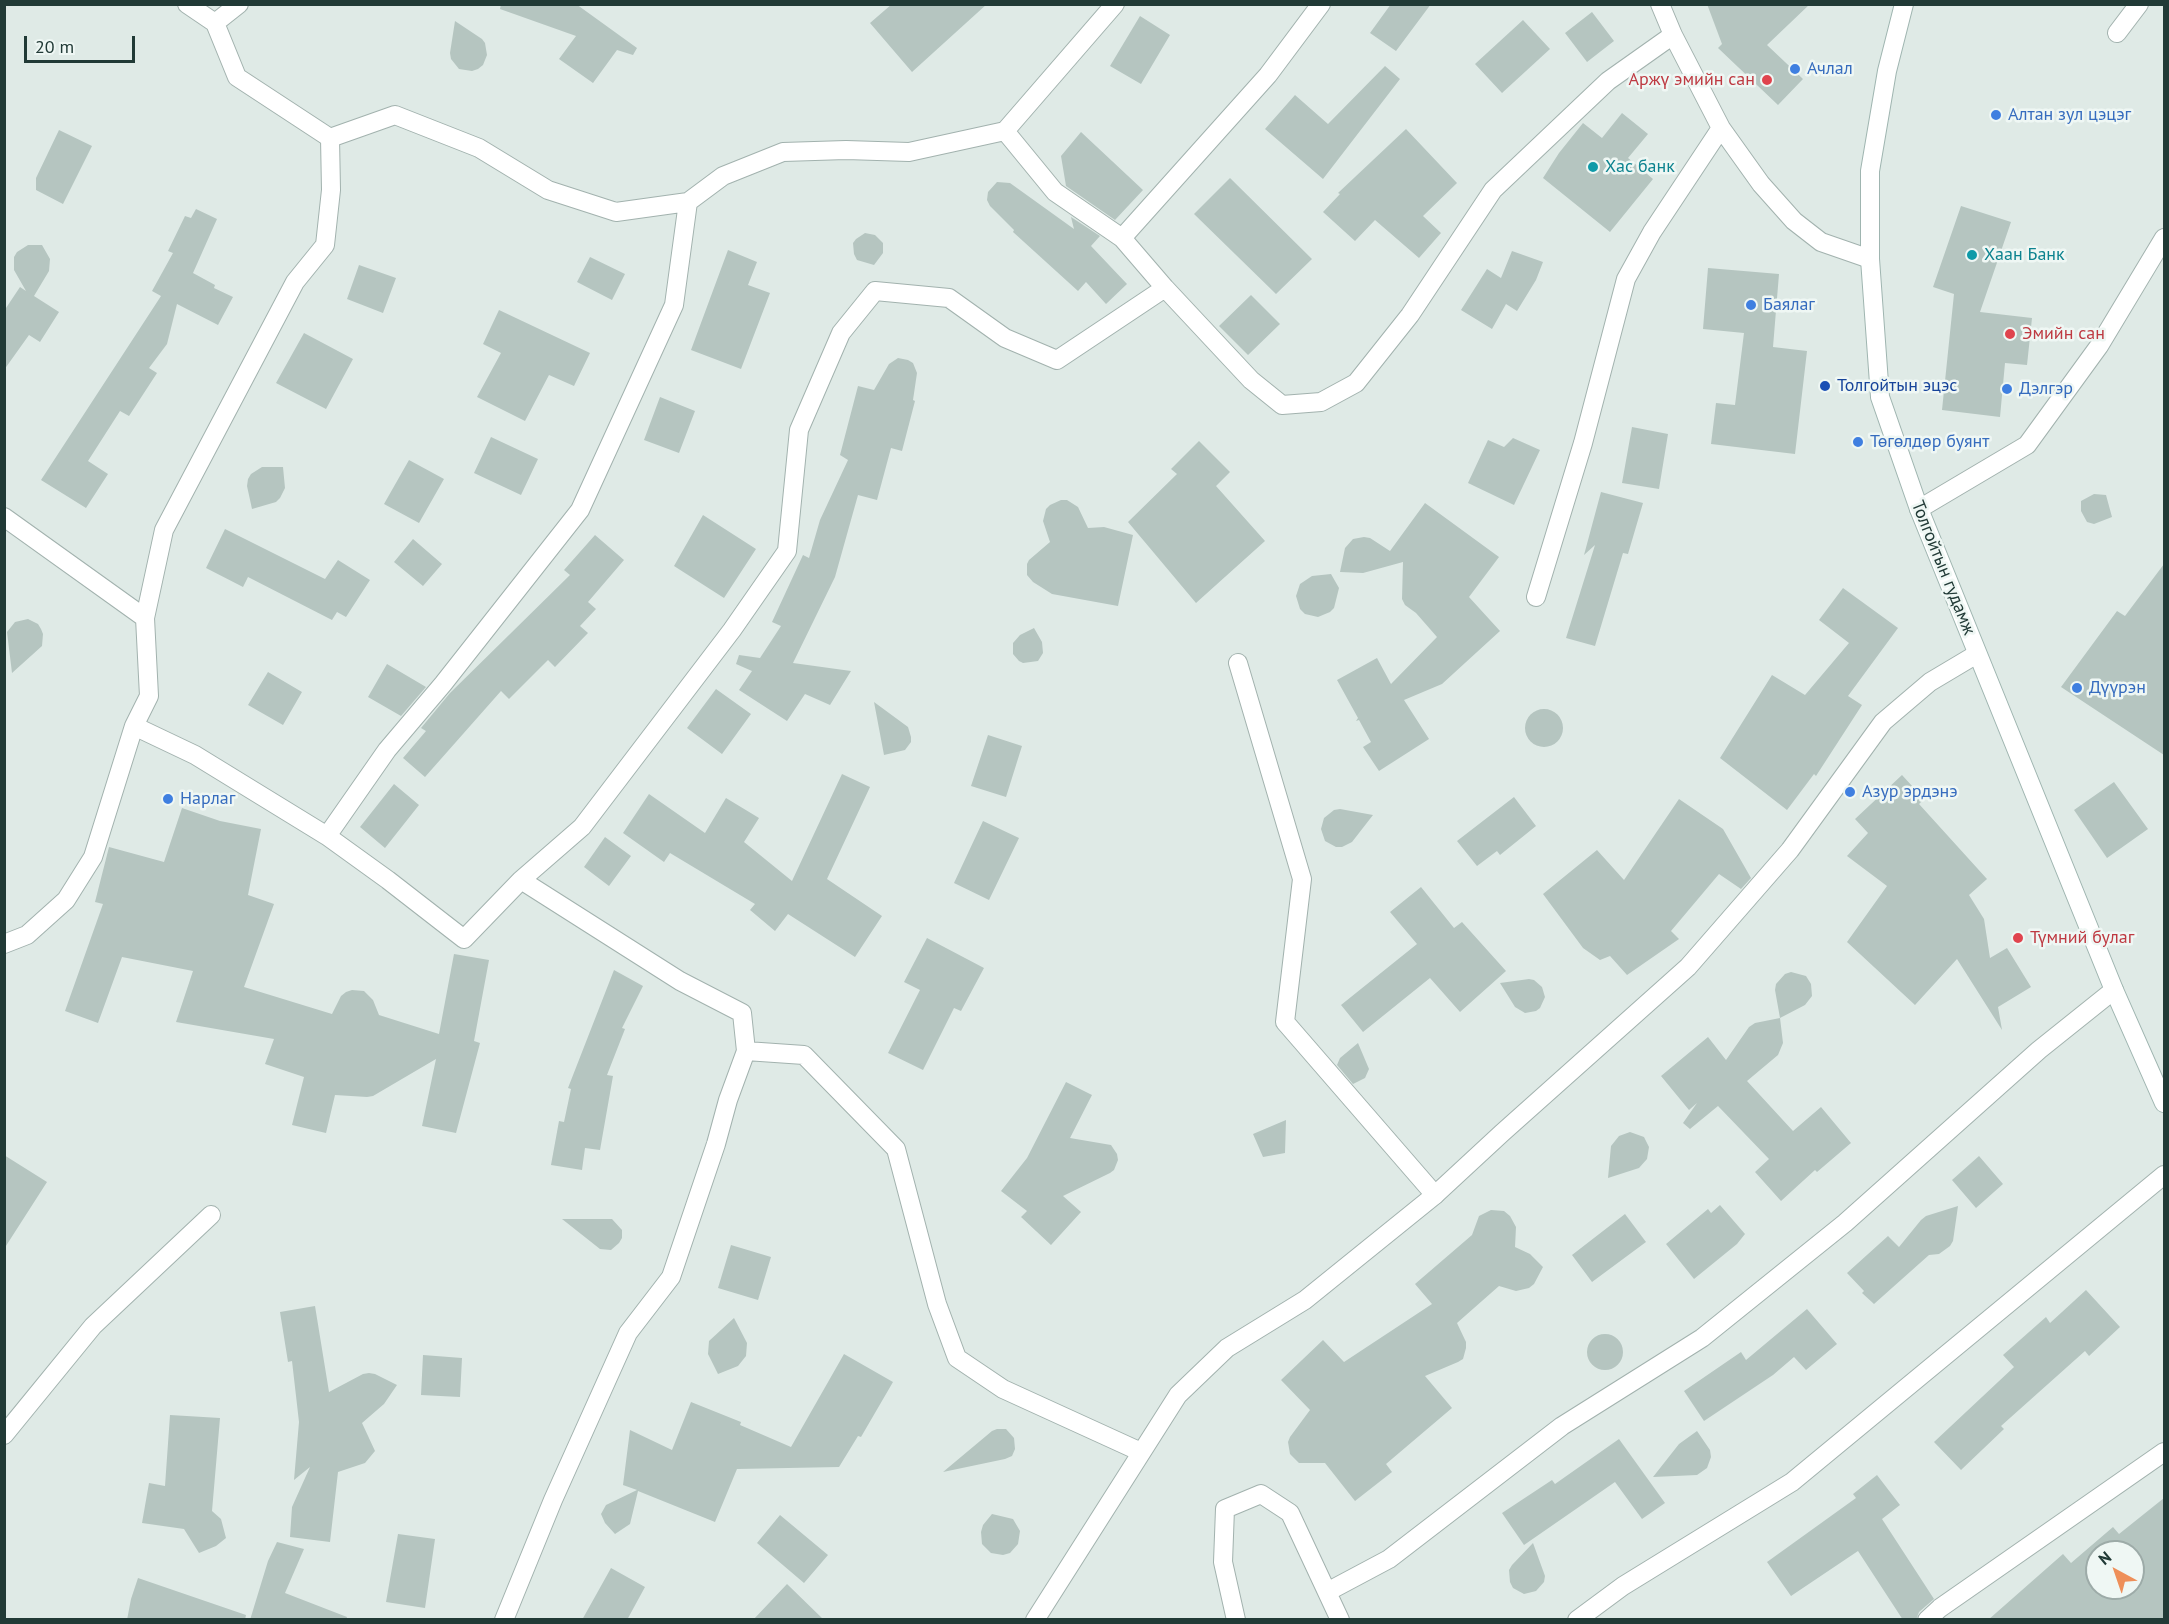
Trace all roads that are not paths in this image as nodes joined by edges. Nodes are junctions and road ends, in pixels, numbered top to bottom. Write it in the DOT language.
graph roads {
  1 [pos="187,4"];
  2 [pos="239,4"];
  3 [pos="1115,4"];
  4 [pos="1321,4"];
  5 [pos="1660,4"];
  6 [pos="1904,4"];
  7 [pos="2139,4"];
  8 [pos="215,23"];
  9 [pos="2117,33"];
  10 [pos="1673,36"];
  11 [pos="1721,128"];
  12 [pos="1005,131"];
  13 [pos="330,138"];
  14 [pos="688,202"];
  15 [pos="1122,238"];
  16 [pos="2164,238"];
  17 [pos="1870,259"];
  18 [pos="1165,288"];
  19 [pos="1919,509"];
  20 [pos="4,517"];
  21 [pos="1536,597"];
  22 [pos="145,618"];
  23 [pos="1977,654"];
  24 [pos="1238,663"];
  25 [pos="134,726"];
  26 [pos="327,837"];
  27 [pos="520,880"];
  28 [pos="4,944"];
  29 [pos="2114,990"];
  30 [pos="746,1051"];
  31 [pos="2164,1102"];
  32 [pos="2164,1175"];
  33 [pos="1435,1195"];
  34 [pos="211,1215"];
  35 [pos="4,1435"];
  36 [pos="1141,1452"];
  37 [pos="2164,1452"];
  38 [pos="1327,1592"];
  39 [pos="504,1620"];
  40 [pos="1035,1620"];
  41 [pos="1236,1620"];
  42 [pos="1340,1620"];
  43 [pos="1577,1620"];
  44 [pos="1927,1620"];
  1 -- 8 [label="street"];
  2 -- 8 [label="street"];
  3 -- 12 [label="street"];
  4 -- 15 [label="street"];
  5 -- 10 [label="street"];
  6 -- 17 [label="street, Толгойтын гудамж"];
  7 -- 9 [label="street"];
  8 -- 13 [label="street"];
  10 -- 11 [label="street"];
  10 -- 18 [label="street"];
  11 -- 17 [label="street"];
  11 -- 21 [label="street"];
  12 -- 14 [label="street"];
  12 -- 15 [label="street"];
  13 -- 14 [label="street"];
  13 -- 22 [label="street"];
  14 -- 26 [label="street"];
  15 -- 18 [label="street"];
  16 -- 19 [label="street"];
  17 -- 19 [label="street, Толгойтын гудамж"];
  18 -- 27 [label="street"];
  19 -- 23 [label="street, Толгойтын гудамж"];
  20 -- 22 [label="street"];
  22 -- 25 [label="street"];
  23 -- 29 [label="street, Толгойтын гудамж"];
  23 -- 33 [label="street"];
  24 -- 33 [label="street"];
  25 -- 26 [label="street"];
  25 -- 28 [label="street"];
  26 -- 27 [label="street"];
  27 -- 30 [label="street"];
  29 -- 31 [label="street, Толгойтын гудамж"];
  29 -- 38 [label="street"];
  30 -- 36 [label="street"];
  30 -- 39 [label="street"];
  32 -- 43 [label="street"];
  33 -- 36 [label="street"];
  34 -- 35 [label="street"];
  36 -- 40 [label="street"];
  37 -- 44 [label="street"];
  38 -- 41 [label="street"];
  38 -- 42 [label="street"];
}
